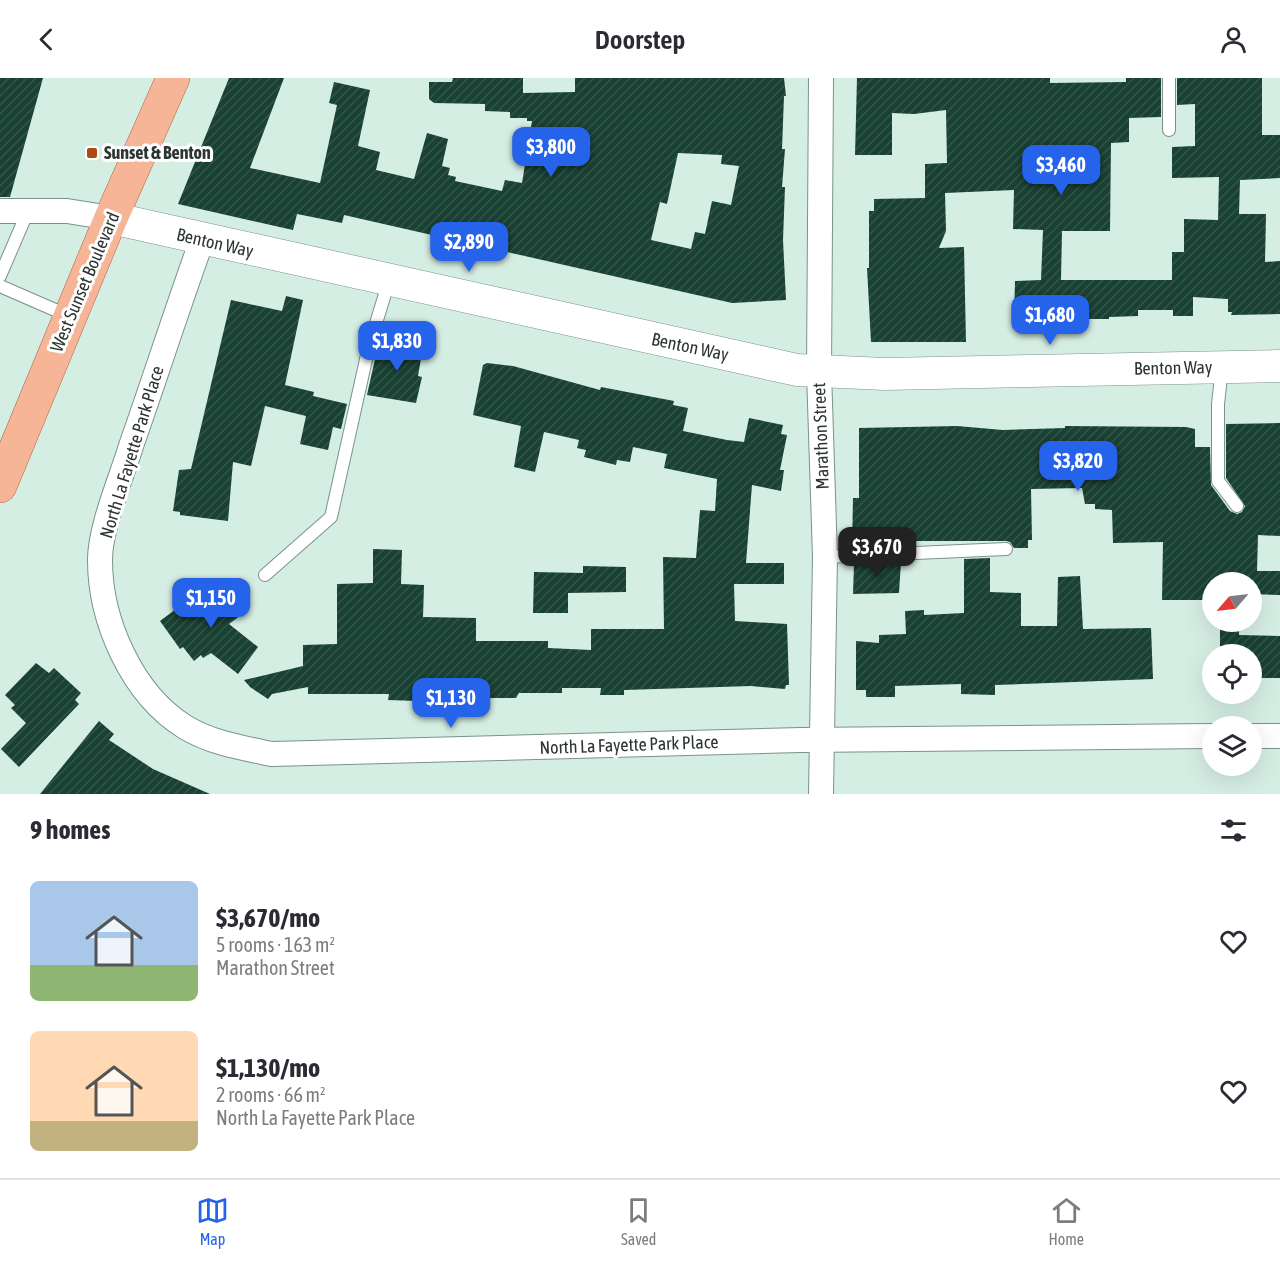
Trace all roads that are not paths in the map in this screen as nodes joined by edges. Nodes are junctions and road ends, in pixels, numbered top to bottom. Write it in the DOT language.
graph roads {
  1 [pos="173,78"];
  2 [pos="821,78"];
  3 [pos="1169,78"];
  4 [pos="1169,130"];
  5 [pos="0,211"];
  6 [pos="28,211"];
  7 [pos="111,218"];
  8 [pos="202,240"];
  9 [pos="0,276"];
  10 [pos="389,281"];
  11 [pos="0,286"];
  12 [pos="70,316"];
  13 [pos="1280,366"];
  14 [pos="1223,367"];
  15 [pos="819,372"];
  16 [pos="0,486"];
  17 [pos="1237,506"];
  18 [pos="1006,549"];
  19 [pos="825,557"];
  20 [pos="265,575"];
  21 [pos="1202,736"];
  22 [pos="1262,736"];
  23 [pos="1280,736"];
  24 [pos="822,740"];
  25 [pos="821,794"];
  1 -- 7 [label="main road, West Sunset Boulevard"];
  2 -- 15 [label="street, Marathon Street"];
  3 -- 4 [label="lane"];
  5 -- 6 [label="street"];
  6 -- 7 [label="street"];
  6 -- 9 [label="lane"];
  7 -- 8 [label="street, Benton Way"];
  7 -- 12 [label="main road, West Sunset Boulevard"];
  8 -- 10 [label="street, Benton Way"];
  8 -- 24 [label="street, North La Fayette Park Place"];
  10 -- 15 [label="street, Benton Way"];
  10 -- 20 [label="lane"];
  11 -- 12 [label="lane"];
  12 -- 16 [label="main road, West Sunset Boulevard"];
  13 -- 14 [label="street, Benton Way"];
  14 -- 15 [label="street, Benton Way"];
  14 -- 17 [label="lane"];
  15 -- 19 [label="street, Marathon Street"];
  18 -- 19 [label="lane"];
  19 -- 24 [label="street, Marathon Street"];
  21 -- 24 [label="street, North La Fayette Park Place"];
  22 -- 23 [label="street"];
  24 -- 25 [label="street, Marathon Street"];
}
